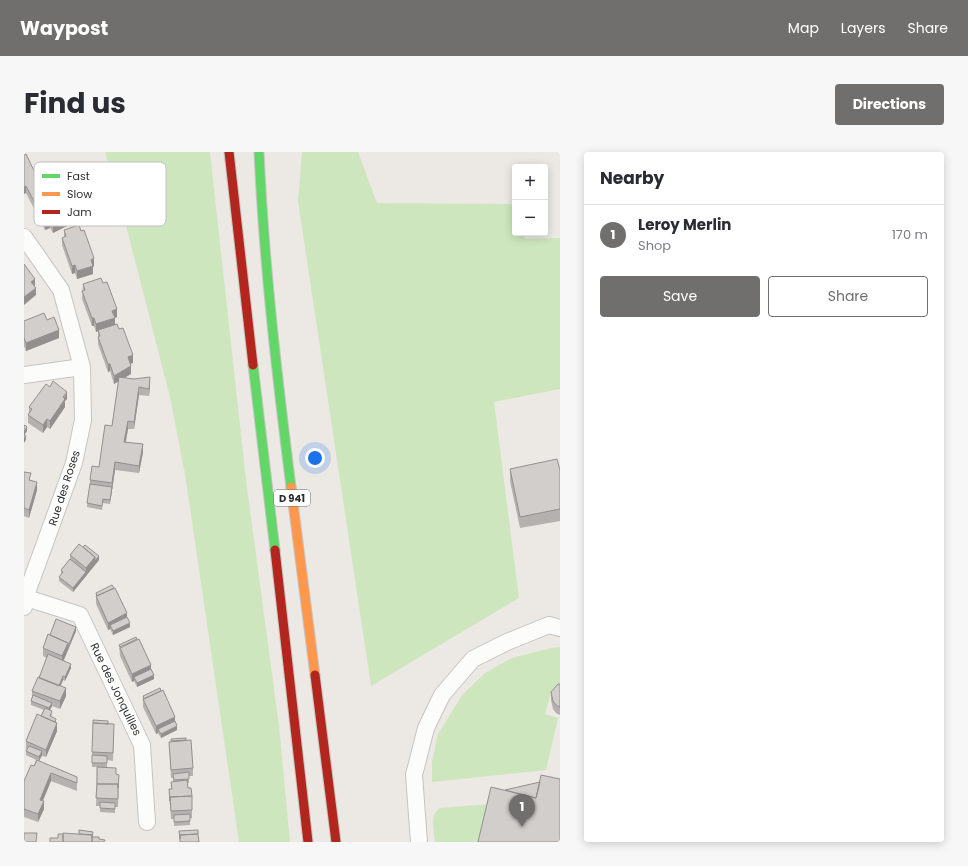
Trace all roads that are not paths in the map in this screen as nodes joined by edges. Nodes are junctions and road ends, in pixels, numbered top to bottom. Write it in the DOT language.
graph roads {
  1 [pos="230,152"];
  2 [pos="259,152"];
  3 [pos="24,237"];
  4 [pos="82,367"];
  5 [pos="24,375"];
  6 [pos="24,601"];
  7 [pos="560,628"];
  8 [pos="147,822"];
  9 [pos="308,842"];
  10 [pos="336,842"];
  11 [pos="419,842"];
  1 -- 9 [label="highway, D 941"];
  2 -- 10 [label="highway, D 941"];
  3 -- 4 [label="street, Rue des Roses"];
  4 -- 5 [label="street"];
  4 -- 6 [label="street, Rue des Roses"];
  6 -- 8 [label="street, Rue des Jonquilles"];
  7 -- 11 [label="street"];
}
